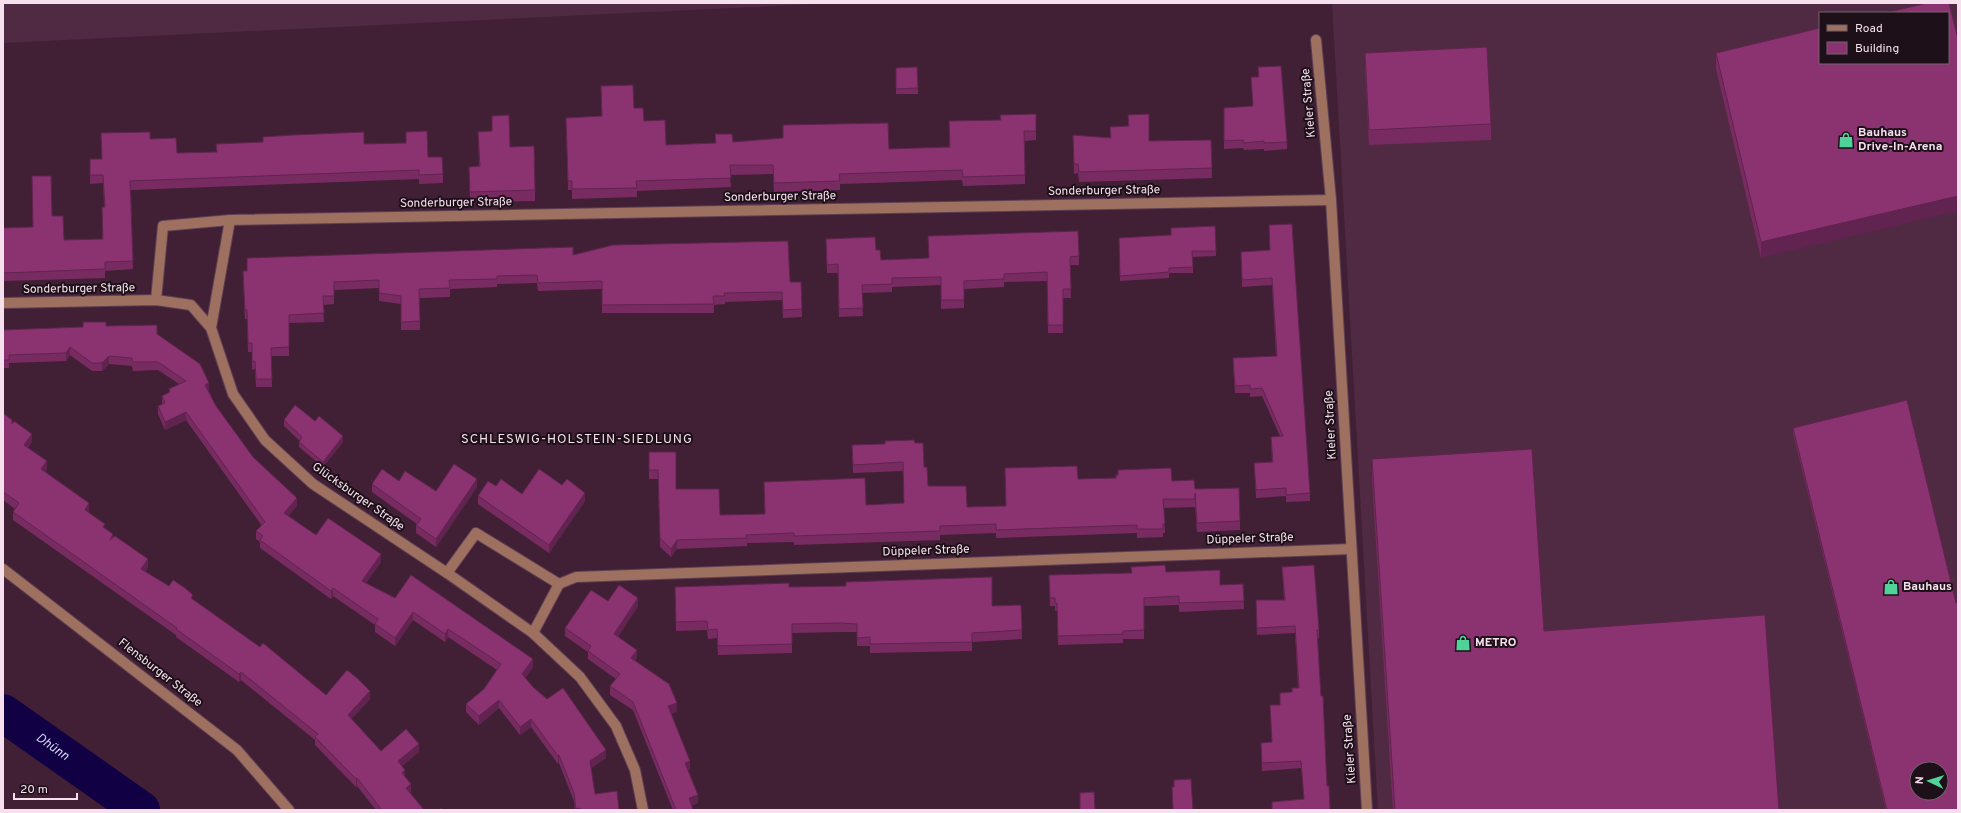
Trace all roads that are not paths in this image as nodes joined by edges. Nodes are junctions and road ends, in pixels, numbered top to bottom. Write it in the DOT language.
graph roads {
  1 [pos="1316,40"];
  2 [pos="1331,200"];
  3 [pos="230,220"];
  4 [pos="156,300"];
  5 [pos="3,303"];
  6 [pos="211,328"];
  7 [pos="1351,548"];
  8 [pos="3,569"];
  9 [pos="447,573"];
  10 [pos="559,584"];
  11 [pos="533,633"];
  12 [pos="289,810"];
  13 [pos="643,810"];
  14 [pos="1367,810"];
  1 -- 2 [label="street, Kieler Straße"];
  2 -- 3 [label="street, Sonderburger Straße"];
  2 -- 7 [label="street, Kieler Straße"];
  3 -- 4 [label="street, Sonderburger Straße"];
  3 -- 6 [label="street"];
  4 -- 5 [label="street, Sonderburger Straße"];
  4 -- 6 [label="street, Sonderburger Straße"];
  6 -- 9 [label="street, Glücksburger Straße"];
  7 -- 10 [label="street, Düppeler Straße"];
  7 -- 14 [label="street, Kieler Straße"];
  8 -- 12 [label="street, Flensburger Straße"];
  9 -- 10 [label="street"];
  9 -- 11 [label="street, Glücksburger Straße"];
  10 -- 11 [label="street"];
  11 -- 13 [label="street, Glücksburger Straße"];
}
